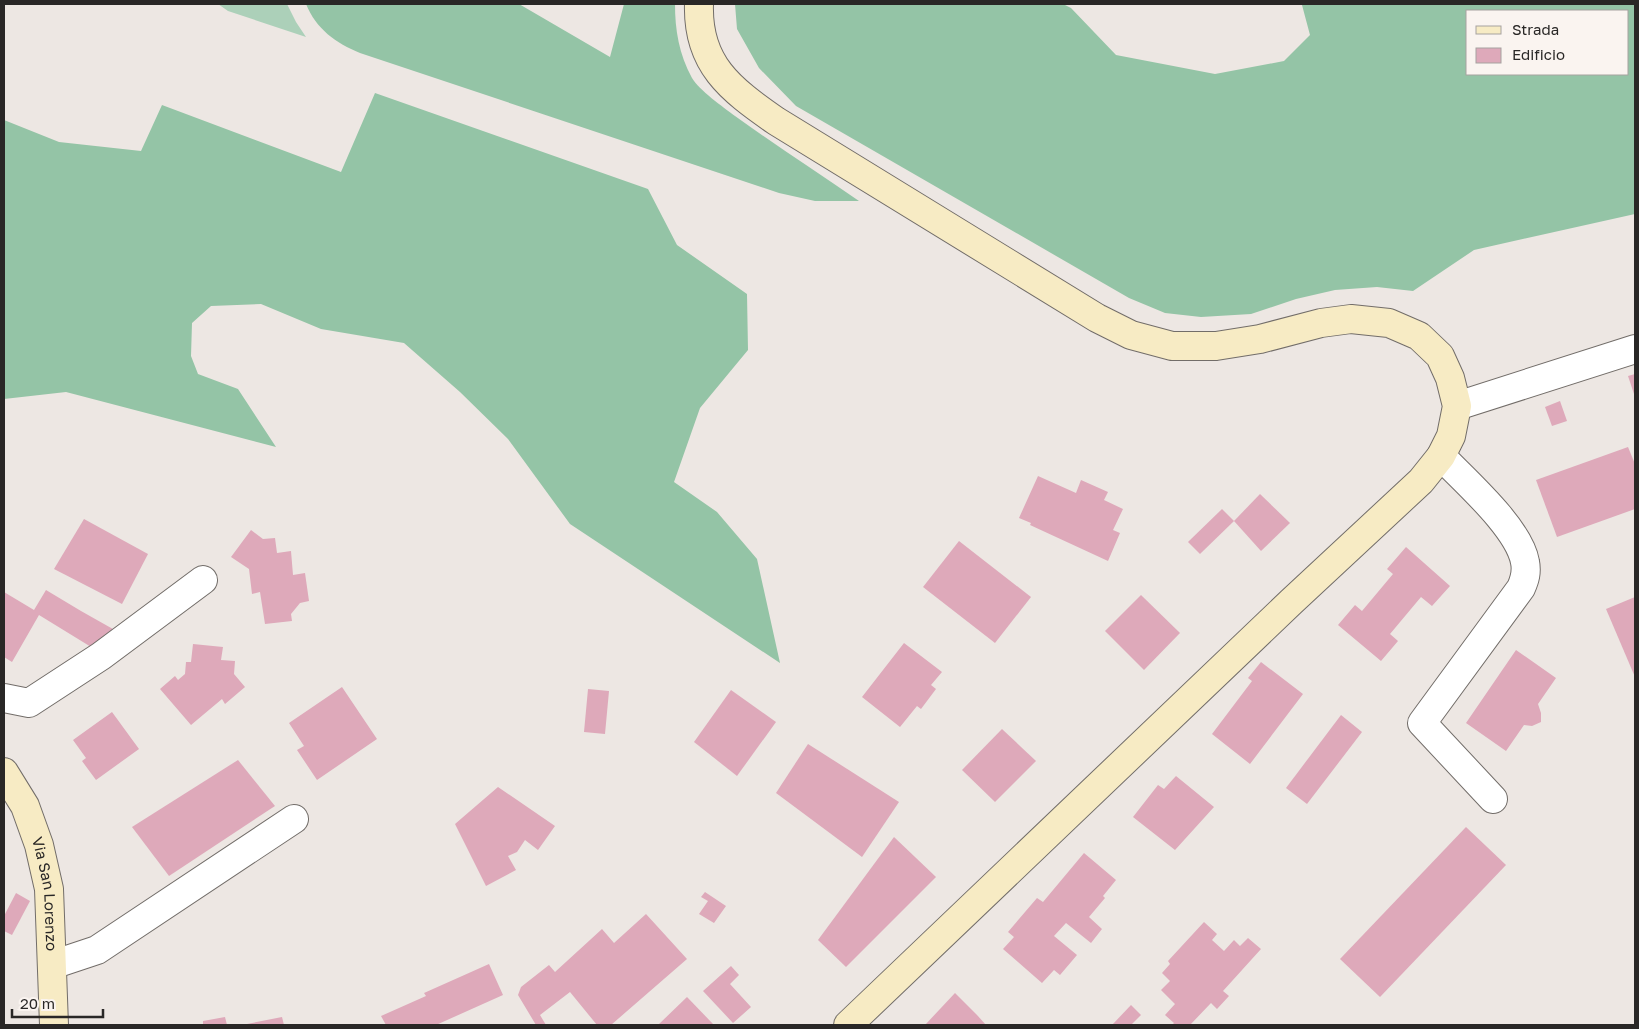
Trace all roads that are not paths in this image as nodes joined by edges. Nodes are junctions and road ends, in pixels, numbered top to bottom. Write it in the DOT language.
graph roads {
  1 [pos="699,4"];
  2 [pos="1635,349"];
  3 [pos="1456,406"];
  4 [pos="1441,456"];
  5 [pos="203,580"];
  6 [pos="4,698"];
  7 [pos="4,772"];
  8 [pos="1492,799"];
  9 [pos="294,820"];
  10 [pos="52,965"];
  11 [pos="54,1025"];
  12 [pos="848,1025"];
  1 -- 3 [label="main road"];
  2 -- 3 [label="street"];
  3 -- 4 [label="main road"];
  4 -- 8 [label="street"];
  4 -- 12 [label="main road"];
  5 -- 6 [label="street"];
  7 -- 10 [label="main road, Via San Lorenzo"];
  9 -- 10 [label="street"];
  10 -- 11 [label="main road, Via San Lorenzo"];
}
